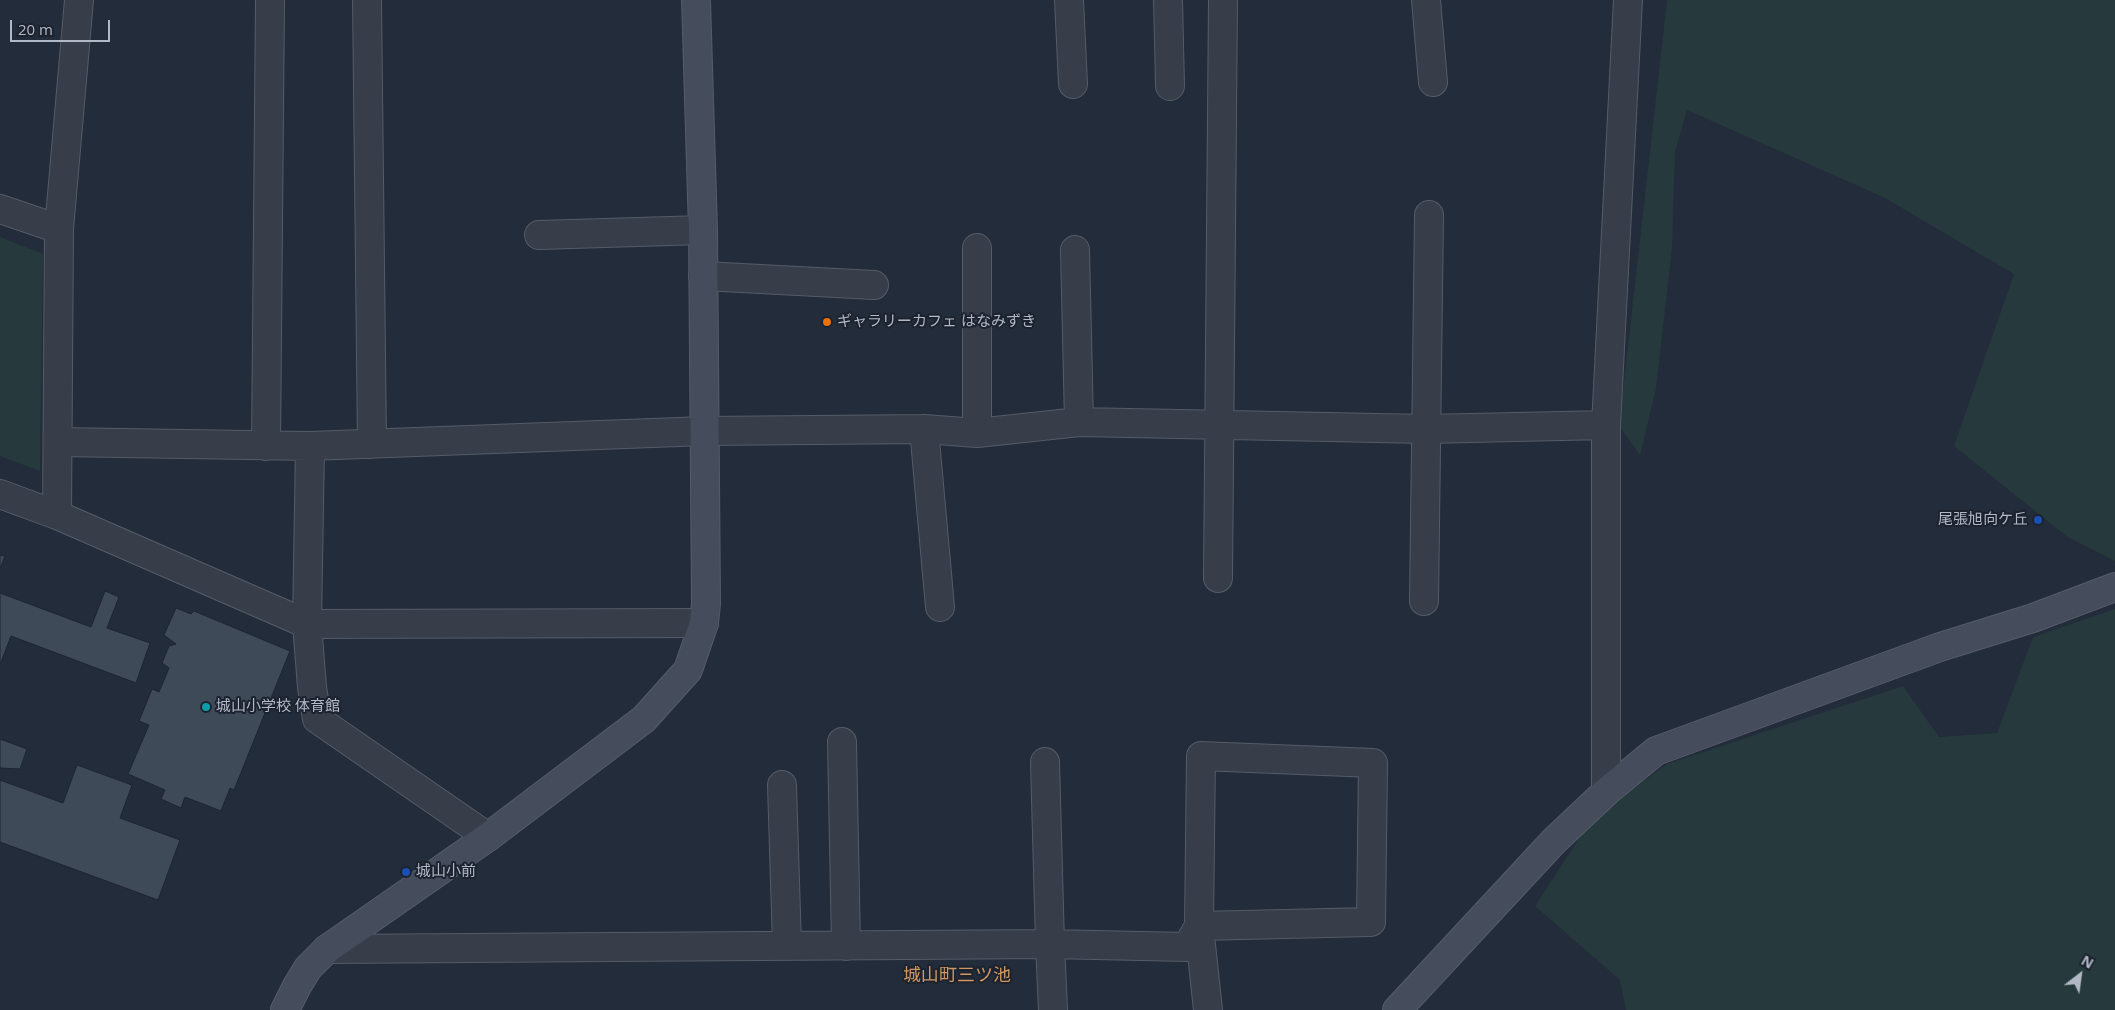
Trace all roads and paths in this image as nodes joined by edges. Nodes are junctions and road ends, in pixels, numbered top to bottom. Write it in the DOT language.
graph roads {
  1 [pos="79,0"];
  2 [pos="270,0"];
  3 [pos="367,0"];
  4 [pos="696,0"];
  5 [pos="1069,0"];
  6 [pos="1168,0"];
  7 [pos="1223,0"];
  8 [pos="1426,0"];
  9 [pos="1628,0"];
  10 [pos="1433,82"];
  11 [pos="1073,84"];
  12 [pos="1170,86"];
  13 [pos="0,209"];
  14 [pos="1429,215"];
  15 [pos="59,229"];
  16 [pos="703,230"];
  17 [pos="540,235"];
  18 [pos="977,248"];
  19 [pos="1075,250"];
  20 [pos="703,276"];
  21 [pos="874,285"];
  22 [pos="1079,422"];
  23 [pos="1606,424"];
  24 [pos="1220,425"];
  25 [pos="924,429"];
  26 [pos="1426,429"];
  27 [pos="705,431"];
  28 [pos="977,432"];
  29 [pos="59,442"];
  30 [pos="372,444"];
  31 [pos="266,446"];
  32 [pos="310,446"];
  33 [pos="0,494"];
  34 [pos="58,515"];
  35 [pos="1218,578"];
  36 [pos="2115,586"];
  37 [pos="1424,601"];
  38 [pos="940,607"];
  39 [pos="704,623"];
  40 [pos="307,624"];
  41 [pos="842,742"];
  42 [pos="1045,762"];
  43 [pos="782,785"];
  44 [pos="1606,792"];
  45 [pos="488,837"];
  46 [pos="1199,926"];
  47 [pos="1050,944"];
  48 [pos="787,946"];
  49 [pos="846,946"];
  50 [pos="327,948"];
  51 [pos="285,1010"];
  52 [pos="1053,1010"];
  53 [pos="1208,1010"];
  54 [pos="1396,1010"];
  1 -- 15 [label="street"];
  2 -- 31 [label="street"];
  3 -- 30 [label="street"];
  4 -- 16 [label="street"];
  5 -- 11 [label="street"];
  6 -- 12 [label="street"];
  7 -- 24 [label="street"];
  8 -- 10 [label="street"];
  9 -- 23 [label="street"];
  13 -- 15 [label="street"];
  14 -- 26 [label="street"];
  15 -- 29 [label="street"];
  16 -- 17 [label="street"];
  16 -- 20 [label="street"];
  18 -- 28 [label="street"];
  19 -- 22 [label="street"];
  20 -- 21 [label="street"];
  20 -- 27 [label="street"];
  22 -- 24 [label="street"];
  22 -- 28 [label="street"];
  23 -- 26 [label="street"];
  23 -- 44 [label="street"];
  24 -- 26 [label="street"];
  24 -- 35 [label="street"];
  25 -- 27 [label="street"];
  25 -- 28 [label="street"];
  25 -- 38 [label="street"];
  26 -- 37 [label="street"];
  27 -- 30 [label="street"];
  27 -- 39 [label="street"];
  29 -- 31 [label="street"];
  29 -- 34 [label="street"];
  30 -- 32 [label="street"];
  31 -- 32 [label="street"];
  32 -- 40 [label="street"];
  33 -- 34 [label="street"];
  34 -- 40 [label="street"];
  36 -- 44 [label="street"];
  39 -- 40 [label="street"];
  39 -- 45 [label="street"];
  40 -- 45 [label="street"];
  41 -- 49 [label="street"];
  42 -- 47 [label="street"];
  43 -- 48 [label="street"];
  44 -- 54 [label="street"];
  45 -- 50 [label="street"];
  46 -- 46 [label="street"];
  46 -- 47 [label="street"];
  46 -- 53 [label="street"];
  47 -- 49 [label="street"];
  47 -- 52 [label="street"];
  48 -- 49 [label="street"];
  48 -- 50 [label="street"];
  50 -- 51 [label="street"];
}
